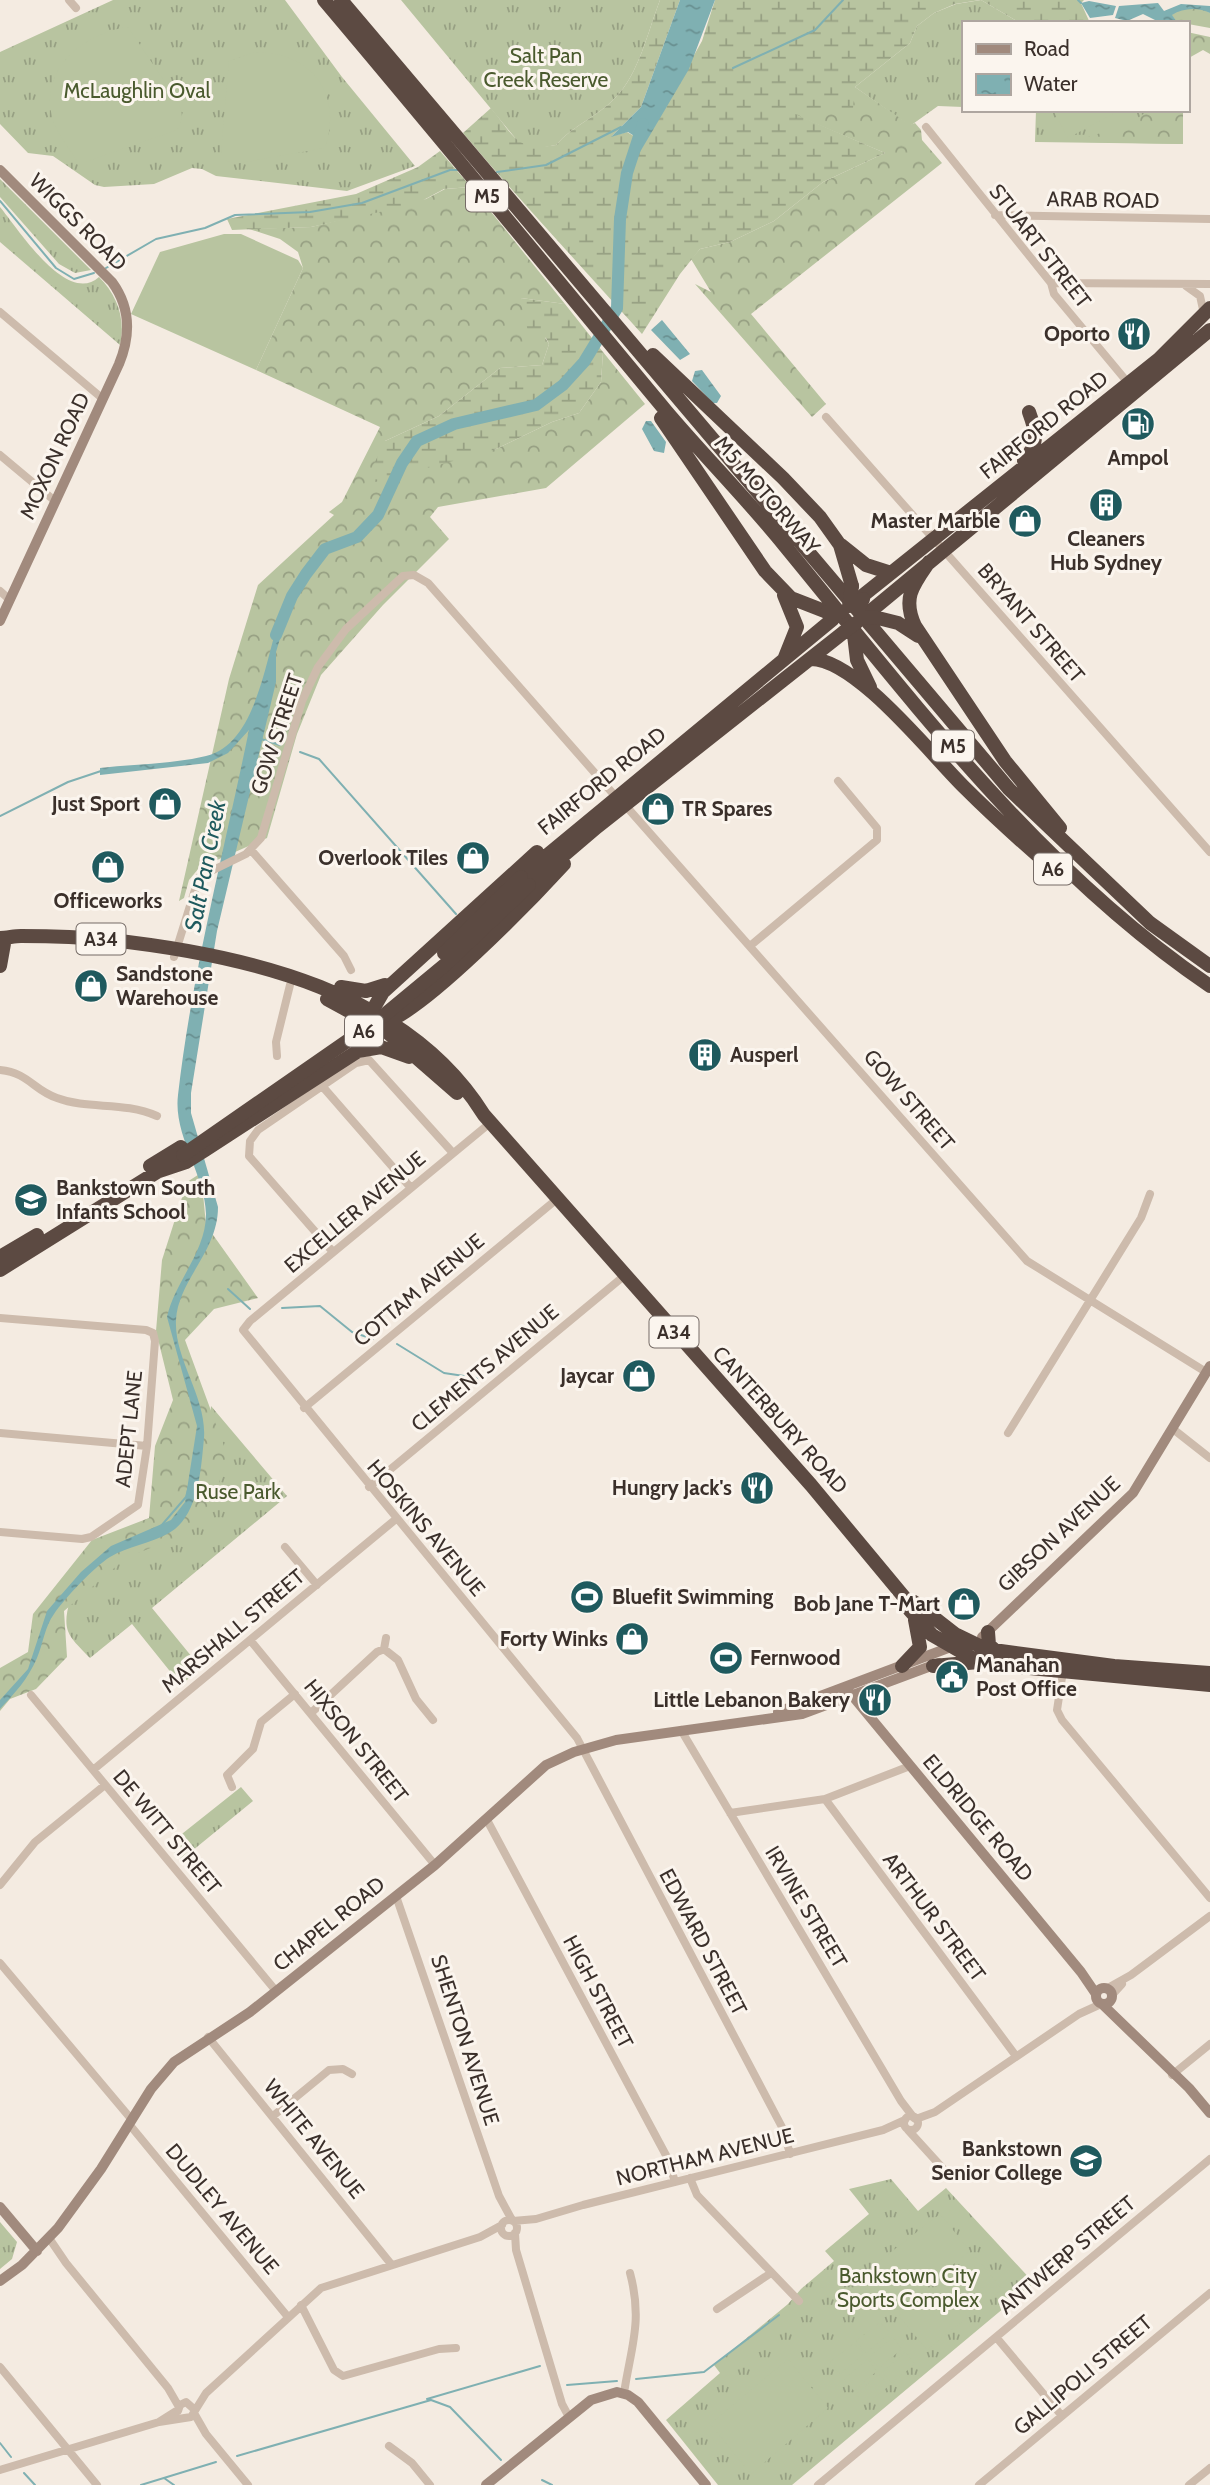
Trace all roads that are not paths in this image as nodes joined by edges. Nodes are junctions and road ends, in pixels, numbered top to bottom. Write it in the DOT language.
graph roads {
  1 [pos="69,0"];
  2 [pos="324,0"];
  3 [pos="341,0"];
  4 [pos="76,8"];
  5 [pos="438,125"];
  6 [pos="926,127"];
  7 [pos="0,170"];
  8 [pos="995,215"];
  9 [pos="1210,219"];
  10 [pos="1051,283"];
  11 [pos="1180,284"];
  12 [pos="1210,284"];
  13 [pos="124,304"];
  14 [pos="1207,311"];
  15 [pos="0,312"];
  16 [pos="1210,330"];
  17 [pos="657,366"];
  18 [pos="638,382"];
  19 [pos="1129,384"];
  20 [pos="103,399"];
  21 [pos="1029,412"];
  22 [pos="826,417"];
  23 [pos="0,455"];
  24 [pos="1017,475"];
  25 [pos="55,501"];
  26 [pos="841,545"];
  27 [pos="938,545"];
  28 [pos="929,562"];
  29 [pos="891,573"];
  30 [pos="782,590"];
  31 [pos="0,591"];
  32 [pos="10,600"];
  33 [pos="852,613"];
  34 [pos="0,621"];
  35 [pos="822,640"];
  36 [pos="925,643"];
  37 [pos="810,659"];
  38 [pos="784,660"];
  39 [pos="875,695"];
  40 [pos="838,781"];
  41 [pos="620,801"];
  42 [pos="597,827"];
  43 [pos="571,833"];
  44 [pos="251,850"];
  45 [pos="1210,852"];
  46 [pos="525,881"];
  47 [pos="2,938"];
  48 [pos="1148,941"];
  49 [pos="750,946"];
  50 [pos="1189,951"];
  51 [pos="174,953"];
  52 [pos="214,961"];
  53 [pos="0,966"];
  54 [pos="1210,966"];
  55 [pos="351,970"];
  56 [pos="401,975"];
  57 [pos="307,984"];
  58 [pos="290,985"];
  59 [pos="1210,986"];
  60 [pos="431,991"];
  61 [pos="371,1018"];
  62 [pos="390,1021"];
  63 [pos="412,1038"];
  64 [pos="276,1056"];
  65 [pos="420,1061"];
  66 [pos="0,1070"];
  67 [pos="323,1087"];
  68 [pos="157,1116"];
  69 [pos="487,1119"];
  70 [pos="453,1153"];
  71 [pos="183,1155"];
  72 [pos="411,1188"];
  73 [pos="1150,1194"];
  74 [pos="557,1199"];
  75 [pos="333,1252"];
  76 [pos="0,1257"];
  77 [pos="0,1270"];
  78 [pos="624,1276"];
  79 [pos="1090,1301"];
  80 [pos="0,1318"];
  81 [pos="243,1330"];
  82 [pos="1208,1369"];
  83 [pos="304,1408"];
  84 [pos="1173,1429"];
  85 [pos="0,1433"];
  86 [pos="1008,1433"];
  87 [pos="147,1446"];
  88 [pos="1210,1458"];
  89 [pos="369,1487"];
  90 [pos="396,1519"];
  91 [pos="0,1532"];
  92 [pos="285,1547"];
  93 [pos="317,1585"];
  94 [pos="904,1597"];
  95 [pos="914,1615"];
  96 [pos="997,1619"];
  97 [pos="988,1632"];
  98 [pos="386,1638"];
  99 [pos="250,1640"];
  100 [pos="962,1646"];
  101 [pos="384,1649"];
  102 [pos="998,1652"];
  103 [pos="984,1661"];
  104 [pos="933,1666"];
  105 [pos="902,1667"];
  106 [pos="1063,1671"];
  107 [pos="1210,1673"];
  108 [pos="1210,1685"];
  109 [pos="849,1692"];
  110 [pos="295,1694"];
  111 [pos="31,1695"];
  112 [pos="311,1713"];
  113 [pos="433,1720"];
  114 [pos="681,1730"];
  115 [pos="582,1749"];
  116 [pos="910,1766"];
  117 [pos="93,1770"];
  118 [pos="105,1785"];
  119 [pos="232,1787"];
  120 [pos="825,1799"];
  121 [pos="730,1813"];
  122 [pos="487,1820"];
  123 [pos="435,1865"];
  124 [pos="0,1885"];
  125 [pos="396,1896"];
  126 [pos="1210,1898"];
  127 [pos="1210,1916"];
  128 [pos="0,1963"];
  129 [pos="276,1992"];
  130 [pos="1103,1996"];
  131 [pos="208,2037"];
  132 [pos="1210,2044"];
  133 [pos="1016,2056"];
  134 [pos="352,2074"];
  135 [pos="1172,2075"];
  136 [pos="1210,2113"];
  137 [pos="273,2116"];
  138 [pos="130,2122"];
  139 [pos="911,2124"];
  140 [pos="790,2154"];
  141 [pos="1210,2159"];
  142 [pos="948,2174"];
  143 [pos="690,2178"];
  144 [pos="675,2182"];
  145 [pos="0,2207"];
  146 [pos="509,2228"];
  147 [pos="49,2238"];
  148 [pos="37,2251"];
  149 [pos="391,2264"];
  150 [pos="630,2273"];
  151 [pos="771,2273"];
  152 [pos="0,2281"];
  153 [pos="1210,2293"];
  154 [pos="799,2301"];
  155 [pos="301,2305"];
  156 [pos="718,2309"];
  157 [pos="288,2316"];
  158 [pos="996,2337"];
  159 [pos="456,2348"];
  160 [pos="0,2367"];
  161 [pos="206,2393"];
  162 [pos="624,2393"];
  163 [pos="183,2405"];
  164 [pos="190,2415"];
  165 [pos="1062,2416"];
  166 [pos="569,2417"];
  167 [pos="159,2422"];
  168 [pos="389,2446"];
  169 [pos="68,2450"];
  170 [pos="1210,2468"];
  171 [pos="0,2470"];
  172 [pos="97,2485"];
  173 [pos="248,2485"];
  174 [pos="430,2485"];
  175 [pos="486,2485"];
  176 [pos="706,2485"];
  177 [pos="818,2485"];
  178 [pos="979,2485"];
  179 [pos="1189,2485"];
  1 -- 4 [label="street"];
  2 -- 5 [label="highway, M5 MOTORWAY / M5"];
  3 -- 5 [label="highway, M5 MOTORWAY / M5"];
  5 -- 17 [label="highway, M5 MOTORWAY / M5"];
  5 -- 18 [label="highway, M5 MOTORWAY / M5"];
  6 -- 8 [label="street, STUART STREET"];
  7 -- 13 [label="main road, WIGGS ROAD"];
  8 -- 9 [label="street, ARAB ROAD"];
  8 -- 10 [label="street, STUART STREET"];
  10 -- 11 [label="street"];
  10 -- 19 [label="street, STUART STREET"];
  11 -- 12 [label="street"];
  11 -- 14 [label="street"];
  13 -- 20 [label="main road, MOXON ROAD"];
  14 -- 19 [label="highway, FAIRFORD ROAD / A6"];
  15 -- 20 [label="street"];
  16 -- 27 [label="highway, FAIRFORD ROAD"];
  17 -- 26 [label="highway, A6"];
  17 -- 50 [label="highway, M5 MOTORWAY / M5"];
  18 -- 30 [label="highway, M5"];
  18 -- 48 [label="highway, M5 MOTORWAY / M5"];
  19 -- 24 [label="highway, FAIRFORD ROAD / A6"];
  20 -- 25 [label="main road, MOXON ROAD"];
  21 -- 24 [label="highway"];
  22 -- 27 [label="street, BRYANT STREET"];
  23 -- 25 [label="street"];
  24 -- 27 [label="highway, FAIRFORD ROAD / A6"];
  25 -- 32 [label="main road, MOXON ROAD"];
  26 -- 29 [label="highway, A6"];
  26 -- 33 [label="highway, A6"];
  27 -- 28 [label="highway, FAIRFORD ROAD / A6"];
  27 -- 29 [label="highway, FAIRFORD ROAD / A6"];
  27 -- 33 [label="highway"];
  27 -- 45 [label="street, BRYANT STREET"];
  28 -- 33 [label="highway, FAIRFORD ROAD / A6"];
  28 -- 36 [label="highway, M5"];
  29 -- 33 [label="highway, FAIRFORD ROAD / A6"];
  30 -- 33 [label="highway, M5"];
  30 -- 38 [label="highway, M5"];
  31 -- 32 [label="street"];
  32 -- 34 [label="main road, MOXON ROAD"];
  33 -- 35 [label="highway, A6"];
  33 -- 36 [label="highway"];
  33 -- 39 [label="highway, A6"];
  35 -- 37 [label="highway, FAIRFORD ROAD / A6"];
  35 -- 38 [label="highway, FAIRFORD ROAD / A6"];
  36 -- 50 [label="highway, M5"];
  37 -- 39 [label="highway, A6"];
  37 -- 41 [label="highway, FAIRFORD ROAD / A6"];
  38 -- 41 [label="highway, FAIRFORD ROAD / A6"];
  39 -- 48 [label="highway, A6"];
  40 -- 49 [label="street"];
  41 -- 42 [label="highway, FAIRFORD ROAD / A6"];
  41 -- 43 [label="highway, FAIRFORD ROAD / A6"];
  41 -- 44 [label="street, GOW STREET"];
  41 -- 49 [label="street, GOW STREET"];
  42 -- 46 [label="highway, FAIRFORD ROAD / A6"];
  42 -- 60 [label="highway"];
  43 -- 46 [label="highway, FAIRFORD ROAD / A6"];
  43 -- 56 [label="highway, A6"];
  44 -- 51 [label="street"];
  44 -- 55 [label="street"];
  46 -- 71 [label="highway, FAIRFORD ROAD / A6, bridge"];
  47 -- 51 [label="highway, CANTERBURY ROAD / A34"];
  47 -- 53 [label="highway"];
  48 -- 59 [label="highway, M5 MOTORWAY / M5"];
  49 -- 79 [label="street, GOW STREET"];
  50 -- 54 [label="highway, M5 MOTORWAY / M5"];
  51 -- 52 [label="highway, CANTERBURY ROAD / A34"];
  52 -- 57 [label="highway, CANTERBURY ROAD / A34"];
  52 -- 58 [label="highway, CANTERBURY ROAD / A34"];
  56 -- 57 [label="highway, A6"];
  56 -- 61 [label="highway, A6"];
  57 -- 61 [label="highway, CANTERBURY ROAD / A34"];
  58 -- 61 [label="highway, CANTERBURY ROAD / A34"];
  58 -- 64 [label="street"];
  60 -- 62 [label="highway"];
  60 -- 63 [label="highway"];
  61 -- 62 [label="highway, CANTERBURY ROAD / A34"];
  61 -- 65 [label="highway, CANTERBURY ROAD / A34"];
  62 -- 63 [label="highway, CANTERBURY ROAD / A34"];
  63 -- 69 [label="highway, CANTERBURY ROAD / A34"];
  65 -- 69 [label="highway, CANTERBURY ROAD / A34"];
  65 -- 71 [label="highway"];
  66 -- 68 [label="street"];
  67 -- 70 [label="street"];
  67 -- 72 [label="street"];
  67 -- 75 [label="street"];
  69 -- 70 [label="street, EXCELLER AVENUE"];
  69 -- 74 [label="highway, CANTERBURY ROAD / A34"];
  70 -- 72 [label="street, EXCELLER AVENUE"];
  71 -- 76 [label="highway, FAIRFORD ROAD / A6"];
  71 -- 77 [label="highway, FAIRFORD ROAD / A6"];
  72 -- 75 [label="street, EXCELLER AVENUE"];
  73 -- 79 [label="street"];
  74 -- 78 [label="highway, CANTERBURY ROAD / A34"];
  74 -- 83 [label="street, COTTAM AVENUE"];
  75 -- 81 [label="street, EXCELLER AVENUE"];
  78 -- 89 [label="street, CLEMENTS AVENUE"];
  78 -- 94 [label="highway, CANTERBURY ROAD / A34"];
  79 -- 82 [label="street, GOW STREET"];
  79 -- 86 [label="street"];
  80 -- 87 [label="street, ADEPT LANE"];
  81 -- 83 [label="street, HOSKINS AVENUE"];
  82 -- 84 [label="main road, GIBSON AVENUE"];
  83 -- 89 [label="street, HOSKINS AVENUE"];
  84 -- 88 [label="street"];
  84 -- 96 [label="main road, GIBSON AVENUE"];
  85 -- 87 [label="street"];
  87 -- 91 [label="street, ADEPT LANE"];
  89 -- 90 [label="street, HOSKINS AVENUE"];
  90 -- 93 [label="street, MARSHALL STREET"];
  90 -- 115 [label="street, HOSKINS AVENUE"];
  92 -- 93 [label="street"];
  93 -- 99 [label="street, MARSHALL STREET"];
  94 -- 95 [label="highway, CANTERBURY ROAD / A34"];
  94 -- 100 [label="highway, CANTERBURY ROAD / A34"];
  95 -- 100 [label="highway, CANTERBURY ROAD / A34"];
  95 -- 105 [label="highway"];
  96 -- 97 [label="main road, GIBSON AVENUE"];
  96 -- 100 [label="main road, GIBSON AVENUE"];
  97 -- 100 [label="main road, GIBSON AVENUE"];
  97 -- 102 [label="highway"];
  98 -- 101 [label="street"];
  99 -- 110 [label="street, HIXSON STREET"];
  99 -- 117 [label="street, MARSHALL STREET"];
  100 -- 102 [label="highway, CANTERBURY ROAD / A34"];
  100 -- 103 [label="highway, CANTERBURY ROAD / A34"];
  100 -- 104 [label="main road, CHAPEL ROAD"];
  100 -- 105 [label="main road, CHAPEL ROAD"];
  101 -- 112 [label="street"];
  101 -- 113 [label="street"];
  102 -- 107 [label="highway, CANTERBURY ROAD / A34"];
  103 -- 104 [label="highway"];
  103 -- 106 [label="highway, CANTERBURY ROAD / A34"];
  104 -- 109 [label="main road, CHAPEL ROAD"];
  105 -- 109 [label="main road, CHAPEL ROAD"];
  106 -- 108 [label="highway, CANTERBURY ROAD / A34"];
  106 -- 126 [label="street"];
  109 -- 114 [label="main road, CHAPEL ROAD"];
  109 -- 116 [label="main road, ELDRIDGE ROAD"];
  110 -- 112 [label="street, HIXSON STREET"];
  110 -- 119 [label="street"];
  111 -- 117 [label="street, DE WITT STREET"];
  112 -- 123 [label="street, HIXSON STREET"];
  114 -- 115 [label="main road, CHAPEL ROAD"];
  114 -- 121 [label="street, IRVINE STREET"];
  115 -- 122 [label="main road, CHAPEL ROAD"];
  115 -- 140 [label="street, EDWARD STREET"];
  116 -- 120 [label="street"];
  116 -- 130 [label="main road, ELDRIDGE ROAD"];
  117 -- 118 [label="street, DE WITT STREET"];
  118 -- 124 [label="street"];
  118 -- 129 [label="street, DE WITT STREET"];
  120 -- 121 [label="street"];
  120 -- 133 [label="street, ARTHUR STREET"];
  121 -- 139 [label="street, IRVINE STREET"];
  122 -- 123 [label="main road, CHAPEL ROAD"];
  122 -- 144 [label="street, HIGH STREET"];
  123 -- 125 [label="main road, CHAPEL ROAD"];
  125 -- 129 [label="main road, CHAPEL ROAD"];
  125 -- 146 [label="street, SHENTON AVENUE"];
  127 -- 130 [label="street, NORTHAM AVENUE"];
  128 -- 138 [label="street, DUDLEY AVENUE"];
  129 -- 131 [label="main road, CHAPEL ROAD"];
  130 -- 133 [label="street, NORTHAM AVENUE"];
  130 -- 135 [label="main road, ELDRIDGE ROAD"];
  131 -- 137 [label="street, WHITE AVENUE"];
  131 -- 138 [label="main road, CHAPEL ROAD"];
  132 -- 135 [label="street"];
  133 -- 139 [label="street, NORTHAM AVENUE"];
  134 -- 137 [label="street"];
  135 -- 136 [label="main road, ELDRIDGE ROAD"];
  137 -- 149 [label="street, WHITE AVENUE"];
  138 -- 147 [label="main road, CHAPEL ROAD"];
  138 -- 157 [label="street, DUDLEY AVENUE"];
  139 -- 140 [label="street, NORTHAM AVENUE"];
  139 -- 142 [label="street, IRVINE STREET"];
  140 -- 143 [label="street, NORTHAM AVENUE"];
  141 -- 158 [label="street, ANTWERP STREET"];
  143 -- 144 [label="street, NORTHAM AVENUE"];
  143 -- 151 [label="street"];
  144 -- 146 [label="street, NORTHAM AVENUE"];
  145 -- 148 [label="main road"];
  146 -- 149 [label="street, NORTHAM AVENUE"];
  146 -- 166 [label="street, SHENTON AVENUE"];
  147 -- 148 [label="main road, CHAPEL ROAD"];
  147 -- 163 [label="street"];
  148 -- 152 [label="main road, CHAPEL ROAD"];
  149 -- 155 [label="street, NORTHAM AVENUE"];
  150 -- 162 [label="street"];
  151 -- 154 [label="street"];
  151 -- 156 [label="street"];
  153 -- 165 [label="street, GALLIPOLI STREET"];
  155 -- 157 [label="street, NORTHAM AVENUE"];
  155 -- 159 [label="street"];
  157 -- 161 [label="street, NORTHAM AVENUE"];
  158 -- 165 [label="street"];
  158 -- 177 [label="street, ANTWERP STREET"];
  160 -- 169 [label="street"];
  161 -- 163 [label="street, NORTHAM AVENUE"];
  161 -- 164 [label="street, NORTHAM AVENUE"];
  162 -- 166 [label="main road"];
  162 -- 176 [label="main road"];
  163 -- 164 [label="street"];
  163 -- 164 [label="street"];
  163 -- 167 [label="street, NORTHAM AVENUE"];
  164 -- 167 [label="street, NORTHAM AVENUE"];
  164 -- 173 [label="street"];
  165 -- 178 [label="street, GALLIPOLI STREET"];
  166 -- 175 [label="main road"];
  167 -- 169 [label="street, NORTHAM AVENUE"];
  168 -- 174 [label="street"];
  169 -- 171 [label="street, NORTHAM AVENUE"];
  169 -- 172 [label="street"];
  170 -- 179 [label="street"];
}
